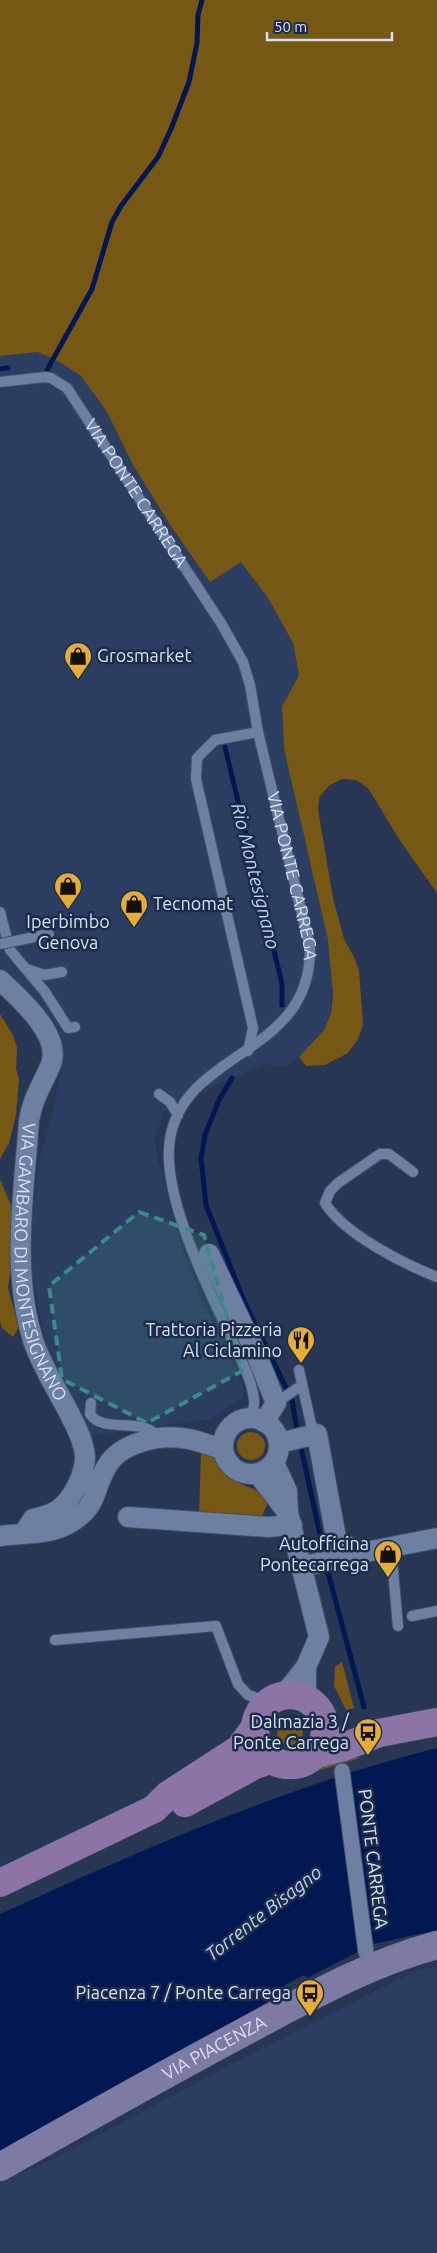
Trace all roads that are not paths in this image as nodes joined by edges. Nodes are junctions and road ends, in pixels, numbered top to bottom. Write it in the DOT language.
graph roads {
  1 [pos="0,382"];
  2 [pos="258,732"];
  3 [pos="0,912"];
  4 [pos="49,934"];
  5 [pos="0,944"];
  6 [pos="25,968"];
  7 [pos="62,972"];
  8 [pos="0,980"];
  9 [pos="75,1027"];
  10 [pos="248,1051"];
  11 [pos="160,1094"];
  12 [pos="178,1115"];
  13 [pos="413,1172"];
  14 [pos="209,1254"];
  15 [pos="437,1277"];
  16 [pos="299,1370"];
  17 [pos="302,1385"];
  18 [pos="278,1401"];
  19 [pos="91,1403"];
  20 [pos="258,1420"];
  21 [pos="317,1434"];
  22 [pos="158,1438"];
  23 [pos="225,1441"];
  24 [pos="285,1442"];
  25 [pos="266,1469"];
  26 [pos="128,1517"];
  27 [pos="290,1519"];
  28 [pos="24,1533"];
  29 [pos="0,1536"];
  30 [pos="437,1538"];
  31 [pos="391,1548"];
  32 [pos="366,1552"];
  33 [pos="308,1566"];
  34 [pos="437,1611"];
  35 [pos="412,1616"];
  36 [pos="398,1626"];
  37 [pos="55,1640"];
  38 [pos="279,1708"];
  39 [pos="437,1722"];
  40 [pos="367,1736"];
  41 [pos="316,1754"];
  42 [pos="270,1760"];
  43 [pos="342,1770"];
  44 [pos="154,1808"];
  45 [pos="0,1883"];
  46 [pos="437,1945"];
  47 [pos="366,1952"];
  48 [pos="0,2167"];
  1 -- 2 [label="lane, VIA PONTE CARREGA"];
  2 -- 10 [label="lane, VIA PONTE CARREGA"];
  2 -- 10 [label="lane"];
  3 -- 6 [label="lane"];
  4 -- 5 [label="lane, bridge"];
  6 -- 7 [label="lane"];
  6 -- 9 [label="lane"];
  8 -- 28 [label="street, VIA GAMBARO DI MONTESIGNANO"];
  10 -- 12 [label="lane, VIA PONTE CARREGA"];
  11 -- 12 [label="lane"];
  12 -- 20 [label="lane, VIA PONTE CARREGA"];
  13 -- 15 [label="lane"];
  14 -- 18 [label="street"];
  16 -- 17 [label="lane"];
  17 -- 18 [label="lane"];
  17 -- 21 [label="lane"];
  18 -- 20 [label="street"];
  19 -- 22 [label="lane"];
  20 -- 23 [label="street"];
  20 -- 24 [label="street"];
  21 -- 24 [label="street"];
  21 -- 32 [label="street"];
  22 -- 23 [label="street"];
  22 -- 28 [label="street"];
  23 -- 25 [label="street"];
  24 -- 25 [label="street"];
  25 -- 27 [label="street"];
  26 -- 27 [label="street"];
  27 -- 33 [label="street"];
  28 -- 29 [label="street"];
  30 -- 31 [label="street"];
  31 -- 32 [label="street"];
  31 -- 36 [label="lane"];
  32 -- 33 [label="street"];
  33 -- 38 [label="street"];
  34 -- 35 [label="lane"];
  37 -- 38 [label="lane"];
  38 -- 40 [label="main road"];
  38 -- 41 [label="main road"];
  38 -- 42 [label="main road"];
  38 -- 44 [label="main road"];
  39 -- 40 [label="main road"];
  40 -- 41 [label="main road"];
  41 -- 42 [label="main road"];
  42 -- 44 [label="main road"];
  43 -- 47 [label="street, PONTE CARREGA"];
  44 -- 45 [label="main road"];
  46 -- 48 [label="main road, VIA PIACENZA"];
}
